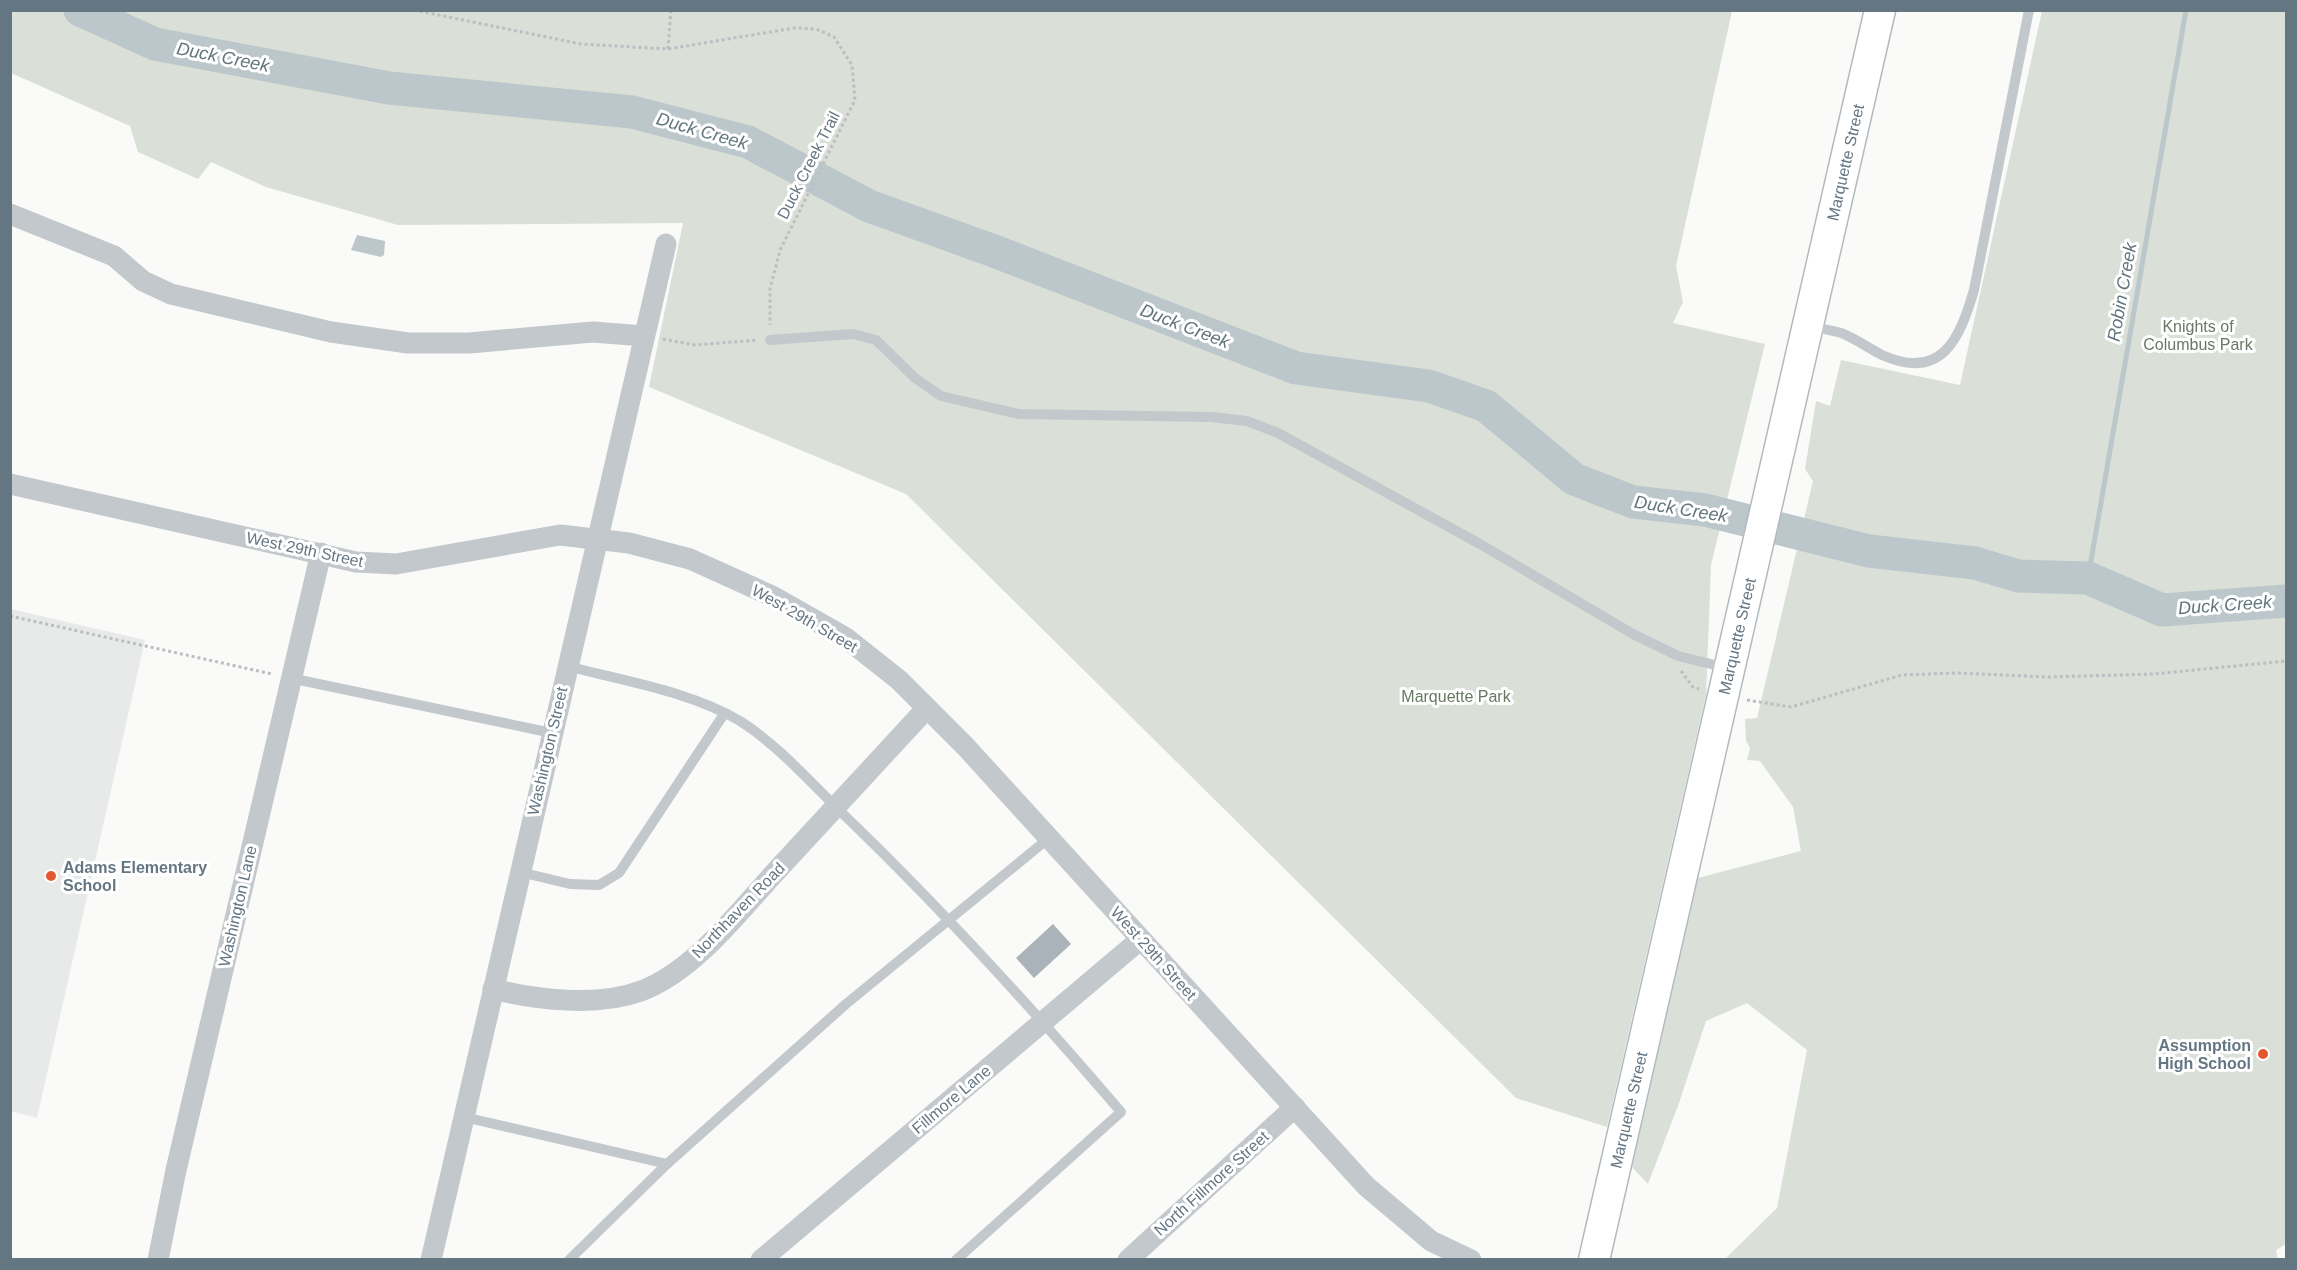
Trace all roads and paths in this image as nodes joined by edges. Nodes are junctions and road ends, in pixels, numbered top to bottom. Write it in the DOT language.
graph roads {
  1 [pos="414,10"];
  2 [pos="671,10"];
  3 [pos="1880,10"];
  4 [pos="2029,10"];
  5 [pos="669,49"];
  6 [pos="10,214"];
  7 [pos="666,244"];
  8 [pos="1809,326"];
  9 [pos="644,336"];
  10 [pos="770,340"];
  11 [pos="10,484"];
  12 [pos="596,539"];
  13 [pos="321,554"];
  14 [pos="10,616"];
  15 [pos="1678,656"];
  16 [pos="2286,661"];
  17 [pos="567,666"];
  18 [pos="1730,669"];
  19 [pos="290,678"];
  20 [pos="927,708"];
  21 [pos="724,714"];
  22 [pos="552,733"];
  23 [pos="836,807"];
  24 [pos="1049,838"];
  25 [pos="520,872"];
  26 [pos="948,921"];
  27 [pos="1141,939"];
  28 [pos="493,989"];
  29 [pos="1043,1022"];
  30 [pos="1295,1107"];
  31 [pos="464,1117"];
  32 [pos="667,1164"];
  33 [pos="1440,1254"];
  34 [pos="158,1260"];
  35 [pos="431,1260"];
  36 [pos="569,1260"];
  37 [pos="761,1260"];
  38 [pos="956,1260"];
  39 [pos="1128,1260"];
  40 [pos="1471,1260"];
  41 [pos="1594,1260"];
  1 -- 5 [label="path, Duck Creek Trail"];
  2 -- 5 [label="path"];
  3 -- 8 [label="main road, Marquette Street"];
  4 -- 8 [label="lane"];
  5 -- 10 [label="path, Duck Creek Trail"];
  6 -- 9 [label="street"];
  7 -- 9 [label="street, Washington Street"];
  8 -- 18 [label="main road, Marquette Street"];
  9 -- 10 [label="path"];
  9 -- 12 [label="street, Washington Street"];
  10 -- 15 [label="lane"];
  11 -- 13 [label="street, West 29th Street"];
  12 -- 13 [label="street, West 29th Street"];
  12 -- 17 [label="street, Washington Street"];
  12 -- 20 [label="street, West 29th Street"];
  13 -- 19 [label="street, Washington Lane"];
  14 -- 19 [label="path"];
  15 -- 18 [label="lane"];
  15 -- 18 [label="path"];
  16 -- 18 [label="path"];
  17 -- 21 [label="lane"];
  17 -- 22 [label="street, Washington Street"];
  18 -- 41 [label="main road, Marquette Street"];
  19 -- 22 [label="lane"];
  19 -- 34 [label="street, Washington Lane"];
  20 -- 23 [label="street, Northhaven Road"];
  20 -- 24 [label="street, West 29th Street"];
  21 -- 23 [label="lane"];
  21 -- 25 [label="lane"];
  22 -- 25 [label="street, Washington Street"];
  23 -- 26 [label="lane"];
  23 -- 28 [label="street, Northhaven Road"];
  24 -- 26 [label="lane"];
  24 -- 27 [label="street, West 29th Street"];
  25 -- 28 [label="street, Washington Street"];
  26 -- 29 [label="lane"];
  26 -- 32 [label="lane"];
  27 -- 29 [label="street, Fillmore Lane"];
  27 -- 30 [label="street, West 29th Street"];
  28 -- 31 [label="street, Washington Street"];
  29 -- 37 [label="street, Fillmore Lane"];
  29 -- 38 [label="lane"];
  30 -- 33 [label="street, West 29th Street"];
  30 -- 39 [label="street, North Fillmore Street"];
  31 -- 32 [label="lane"];
  31 -- 35 [label="street, Washington Street"];
  32 -- 36 [label="lane"];
  33 -- 40 [label="street, West 29th Street"];
}
